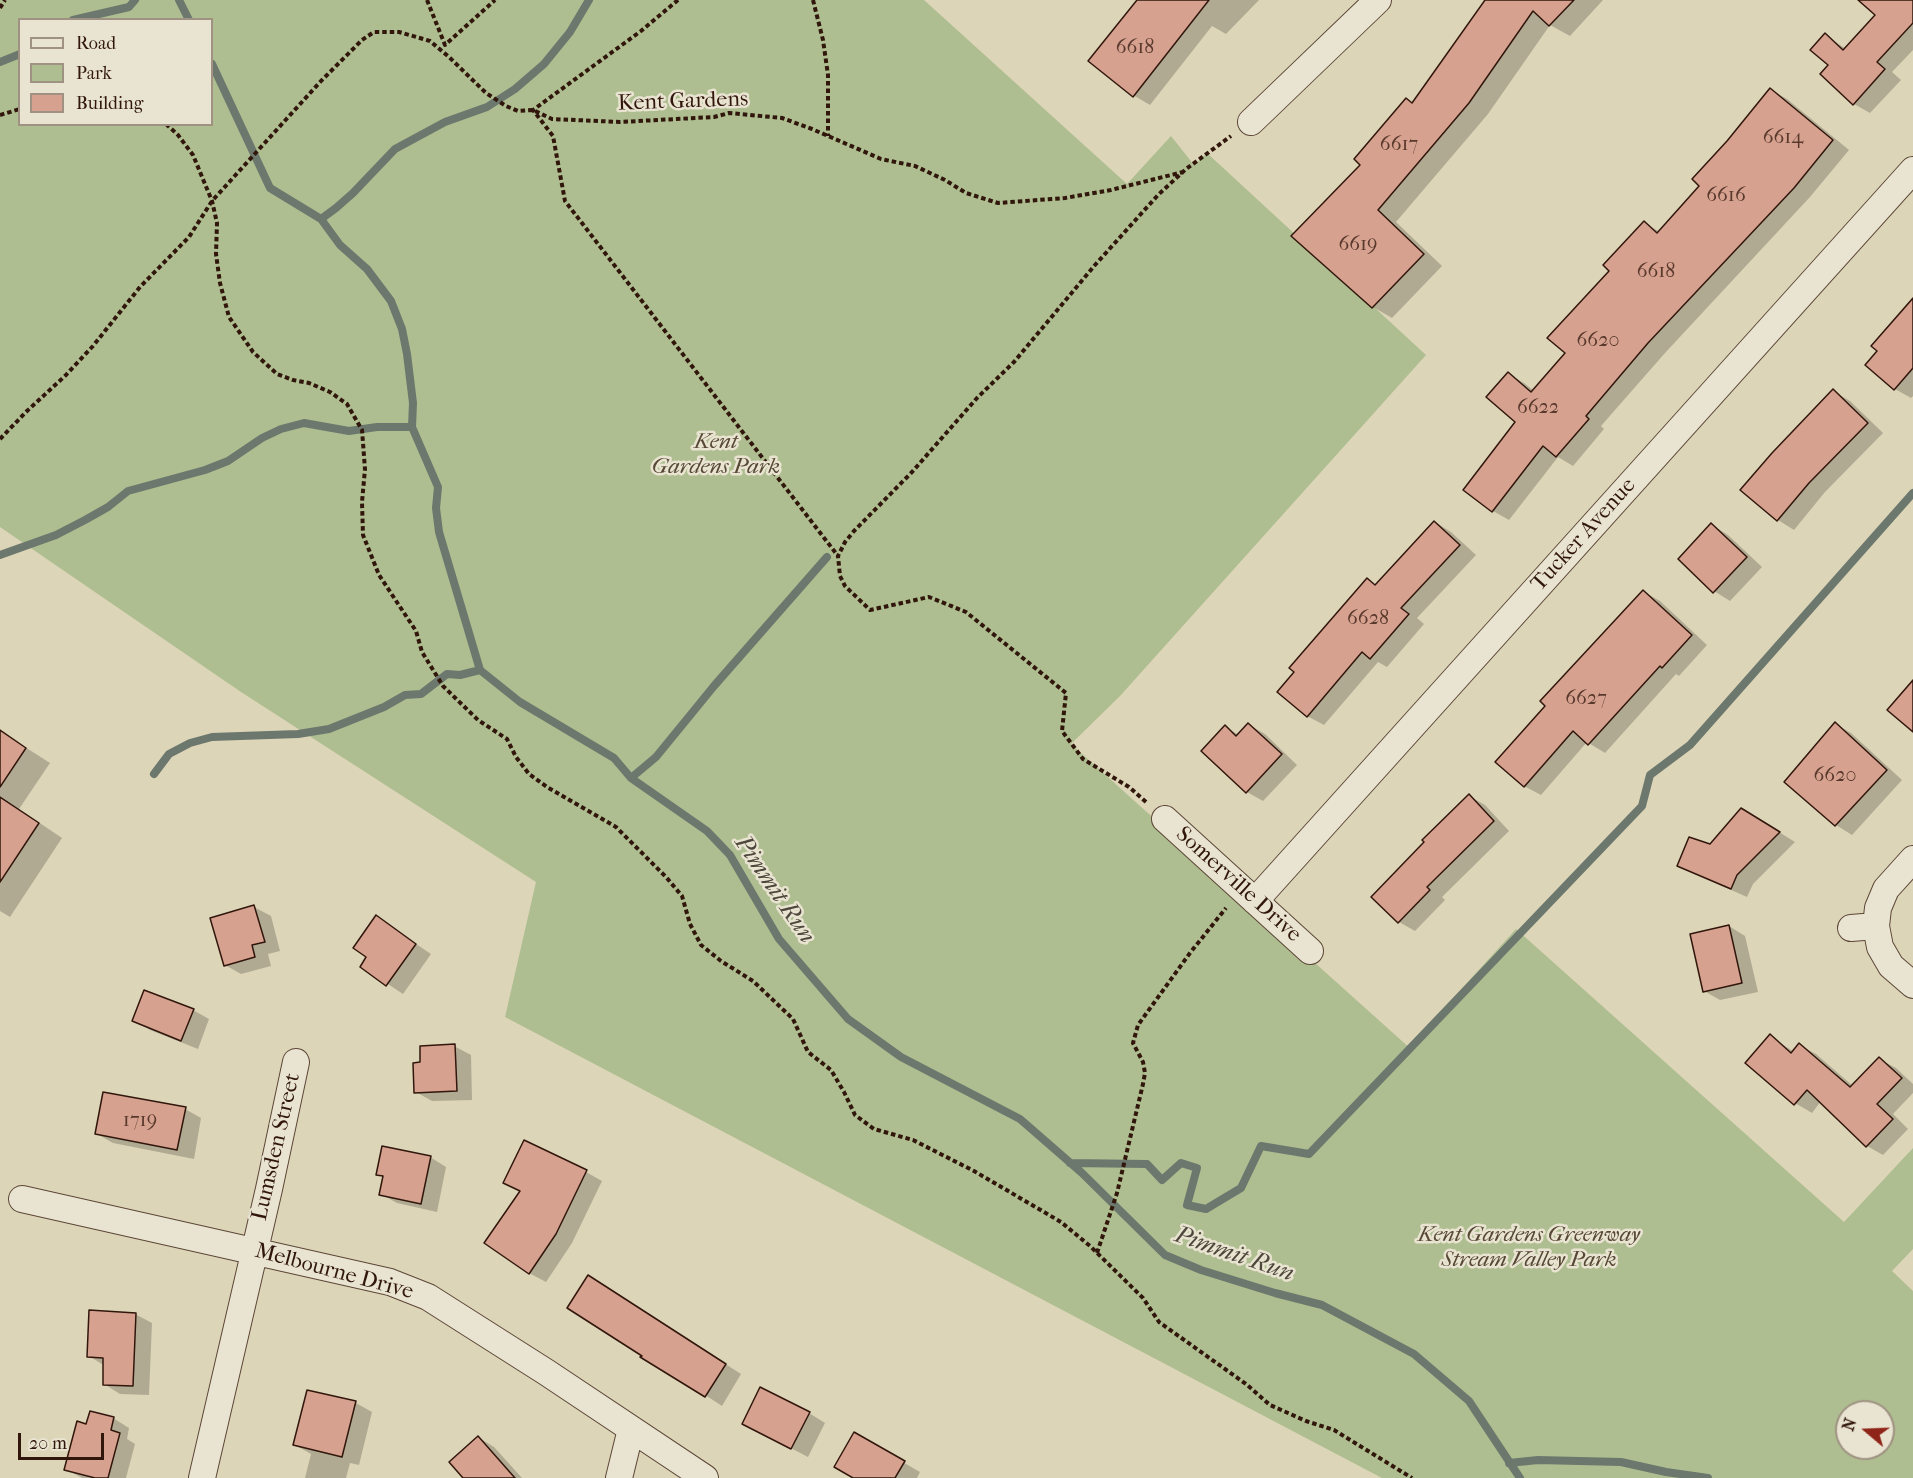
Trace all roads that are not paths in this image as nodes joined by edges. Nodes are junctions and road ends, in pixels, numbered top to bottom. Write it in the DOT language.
graph roads {
  1 [pos="1378,0"];
  2 [pos="1251,122"];
  3 [pos="1913,170"];
  4 [pos="1165,819"];
  5 [pos="1913,859"];
  6 [pos="1249,895"];
  7 [pos="1310,951"];
  8 [pos="1913,986"];
  9 [pos="296,1062"];
  10 [pos="22,1199"];
  11 [pos="254,1250"];
  12 [pos="631,1430"];
  13 [pos="202,1478"];
  14 [pos="620,1478"];
  15 [pos="705,1478"];
  1 -- 2 [label="street"];
  3 -- 6 [label="street, Tucker Avenue"];
  4 -- 6 [label="street, Somerville Drive"];
  5 -- 8 [label="street"];
  6 -- 7 [label="street, Somerville Drive"];
  9 -- 11 [label="street, Lumsden Street"];
  10 -- 11 [label="street, Melbourne Drive"];
  11 -- 12 [label="street, Melbourne Drive"];
  11 -- 13 [label="street, Lumsden Street"];
  12 -- 14 [label="street"];
  12 -- 15 [label="street, Melbourne Drive"];
}
